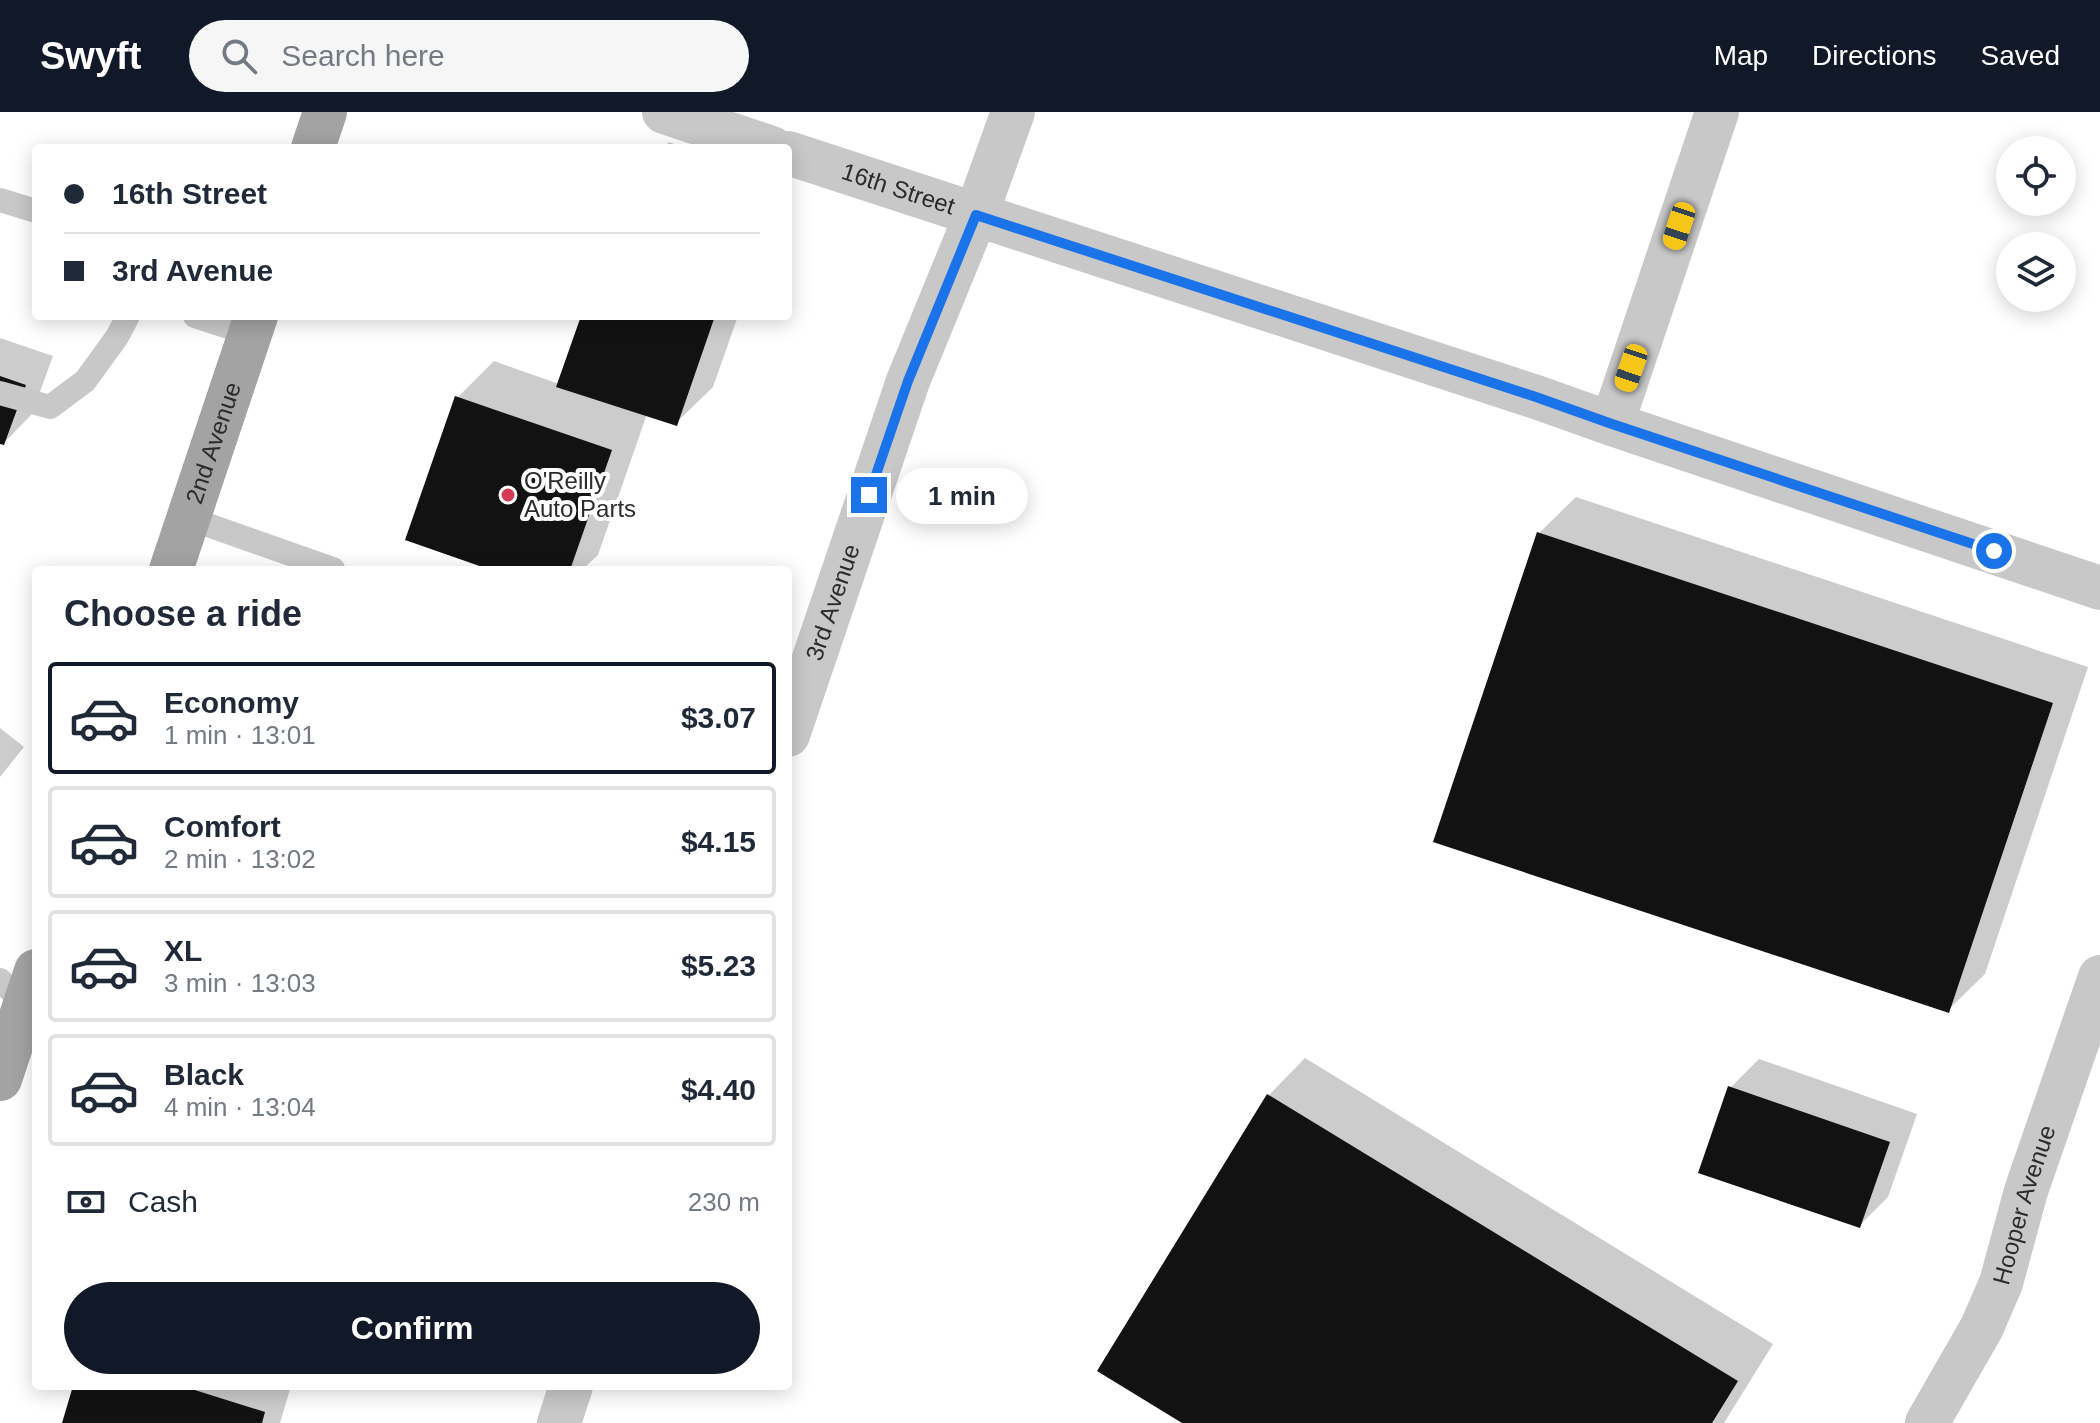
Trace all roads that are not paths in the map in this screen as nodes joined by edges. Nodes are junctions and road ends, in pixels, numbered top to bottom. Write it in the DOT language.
graph roads {
  1 [pos="325,112"];
  2 [pos="664,112"];
  3 [pos="1013,112"];
  4 [pos="1717,112"];
  5 [pos="314,144"];
  6 [pos="760,144"];
  7 [pos="792,154"];
  8 [pos="0,200"];
  9 [pos="32,210"];
  10 [pos="976,215"];
  11 [pos="126,320"];
  12 [pos="221,320"];
  13 [pos="253,325"];
  14 [pos="0,393"];
  15 [pos="1612,424"];
  16 [pos="188,518"];
  17 [pos="172,566"];
  18 [pos="324,566"];
  19 [pos="2100,588"];
  20 [pos="792,707"];
  21 [pos="2100,977"];
  22 [pos="20,985"];
  23 [pos="0,1079"];
  24 [pos="570,1390"];
  25 [pos="559,1423"];
  26 [pos="1927,1423"];
  1 -- 5 [label="main road"];
  2 -- 6 [label="street"];
  3 -- 10 [label="street, 3rd Avenue"];
  4 -- 15 [label="street"];
  7 -- 10 [label="street, 16th Street"];
  8 -- 9 [label="lane"];
  10 -- 15 [label="street, 16th Street"];
  10 -- 20 [label="street, 3rd Avenue"];
  11 -- 14 [label="lane"];
  12 -- 13 [label="lane"];
  13 -- 16 [label="main road, 2nd Avenue"];
  15 -- 19 [label="street, 16th Street"];
  16 -- 17 [label="main road, 2nd Avenue"];
  16 -- 18 [label="lane"];
  21 -- 26 [label="street, Hooper Avenue"];
  22 -- 23 [label="main road"];
  24 -- 25 [label="street"];
}
